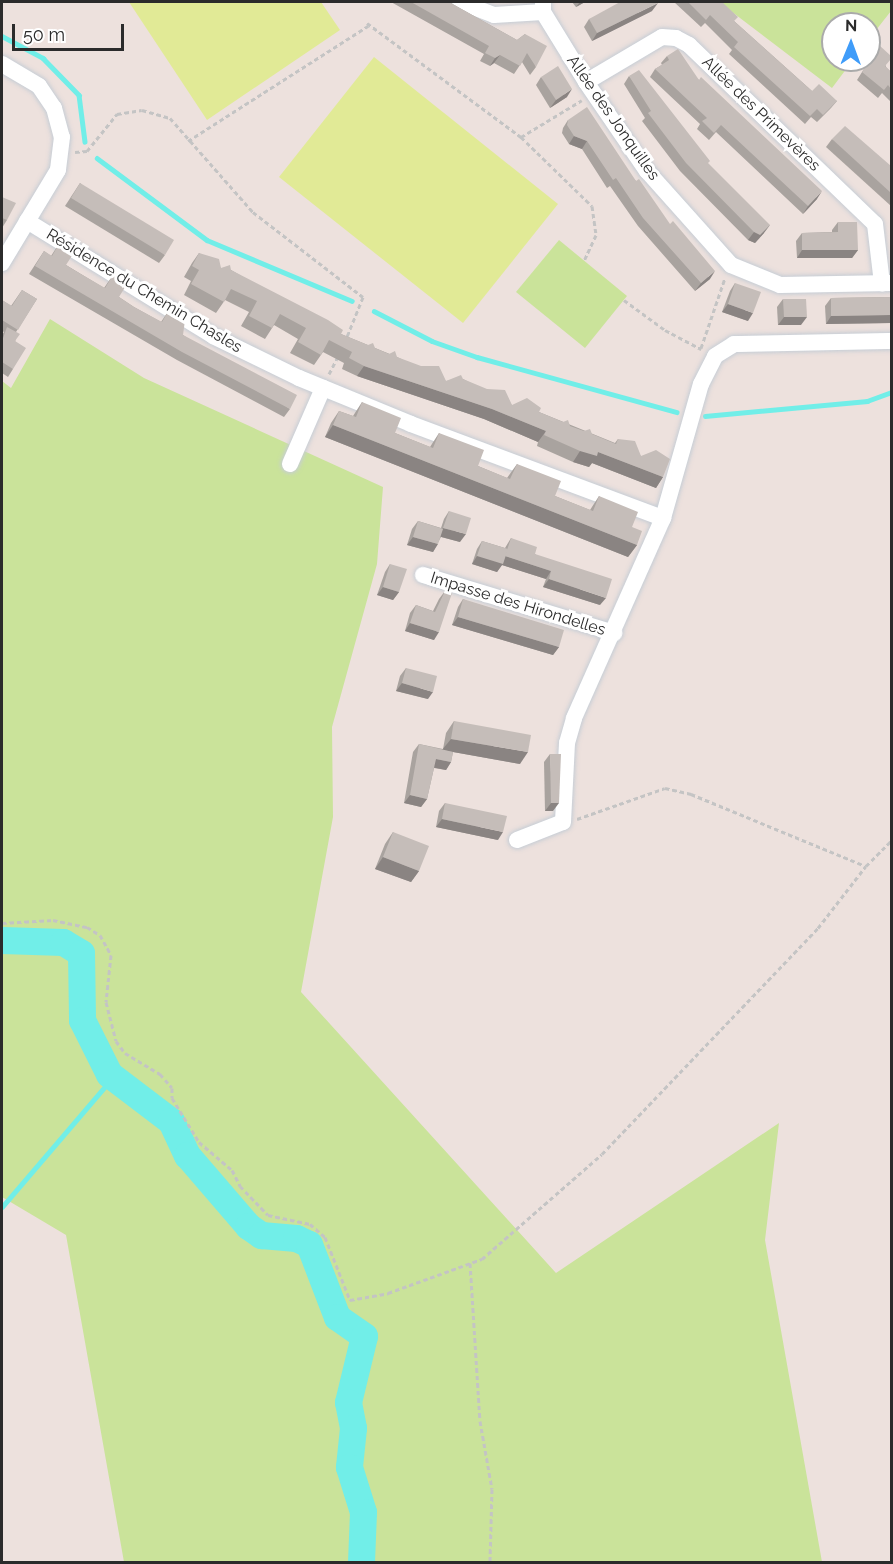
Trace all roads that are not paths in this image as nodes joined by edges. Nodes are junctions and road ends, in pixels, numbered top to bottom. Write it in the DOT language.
graph roads {
  1 [pos="460,2"];
  2 [pos="543,7"];
  3 [pos="2,64"];
  4 [pos="590,88"];
  5 [pos="27,221"];
  6 [pos="3,257"];
  7 [pos="887,283"];
  8 [pos="891,341"];
  9 [pos="323,388"];
  10 [pos="290,464"];
  11 [pos="663,518"];
  12 [pos="423,575"];
  13 [pos="614,633"];
  14 [pos="517,840"];
  1 -- 2 [label="street"];
  2 -- 4 [label="street, Allée des Jonquilles"];
  3 -- 5 [label="street"];
  4 -- 7 [label="street, Allée des Jonquilles"];
  4 -- 7 [label="street, Allée des Primevères"];
  5 -- 6 [label="street"];
  5 -- 9 [label="street, Résidence du Chemin Chasles"];
  8 -- 11 [label="street"];
  9 -- 10 [label="street"];
  9 -- 11 [label="street, Résidence du Chemin Chasles"];
  11 -- 13 [label="street"];
  12 -- 13 [label="street, Impasse des Hirondelles"];
  13 -- 14 [label="street"];
}
